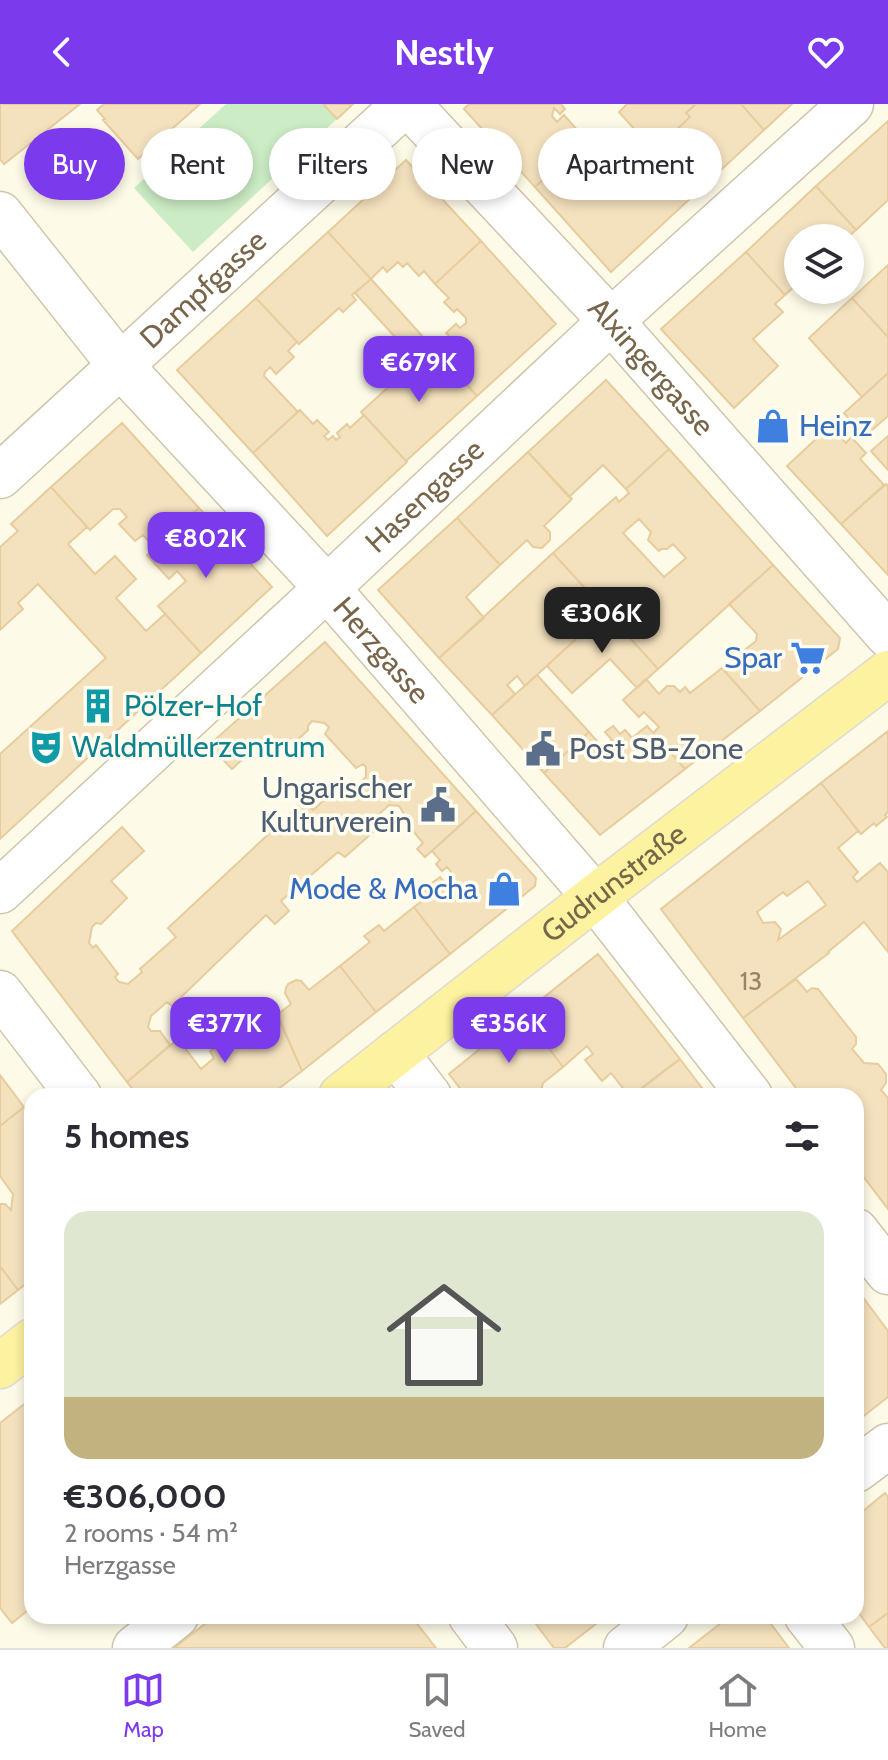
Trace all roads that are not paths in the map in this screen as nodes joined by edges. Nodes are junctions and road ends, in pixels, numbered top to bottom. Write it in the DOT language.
graph roads {
  1 [pos="407,104"];
  2 [pos="851,104"];
  3 [pos="0,214"];
  4 [pos="611,321"];
  5 [pos="120,365"];
  6 [pos="0,476"];
  7 [pos="327,588"];
  8 [pos="888,635"];
  9 [pos="888,673"];
  10 [pos="0,891"];
  11 [pos="595,897"];
  12 [pos="0,993"];
  13 [pos="396,1053"];
  14 [pos="73,1088"];
  15 [pos="351,1088"];
  16 [pos="423,1088"];
  17 [pos="744,1088"];
  18 [pos="864,1241"];
  19 [pos="888,1272"];
  20 [pos="24,1347"];
  21 [pos="0,1366"];
  22 [pos="888,1446"];
  23 [pos="864,1464"];
  24 [pos="477,1624"];
  25 [pos="656,1624"];
  26 [pos="813,1624"];
  27 [pos="495,1648"];
  28 [pos="626,1648"];
  29 [pos="832,1648"];
  1 -- 4 [label="street, Alxingergasse"];
  1 -- 5 [label="street, Dampfgasse"];
  2 -- 4 [label="street, Hasengasse"];
  3 -- 5 [label="street, Herzgasse"];
  4 -- 7 [label="street, Hasengasse"];
  4 -- 8 [label="street, Alxingergasse"];
  5 -- 6 [label="street, Dampfgasse"];
  5 -- 7 [label="street, Herzgasse"];
  7 -- 10 [label="street, Hasengasse"];
  7 -- 11 [label="street, Herzgasse"];
  9 -- 11 [label="main road, Gudrunstraße"];
  11 -- 13 [label="main road, Gudrunstraße"];
  11 -- 17 [label="street, Herzgasse"];
  12 -- 14 [label="street"];
  13 -- 15 [label="main road, Gudrunstraße"];
  13 -- 16 [label="street"];
  18 -- 19 [label="street"];
  20 -- 21 [label="main road"];
  22 -- 23 [label="street"];
  24 -- 27 [label="street"];
  25 -- 28 [label="street"];
  26 -- 29 [label="street"];
}
